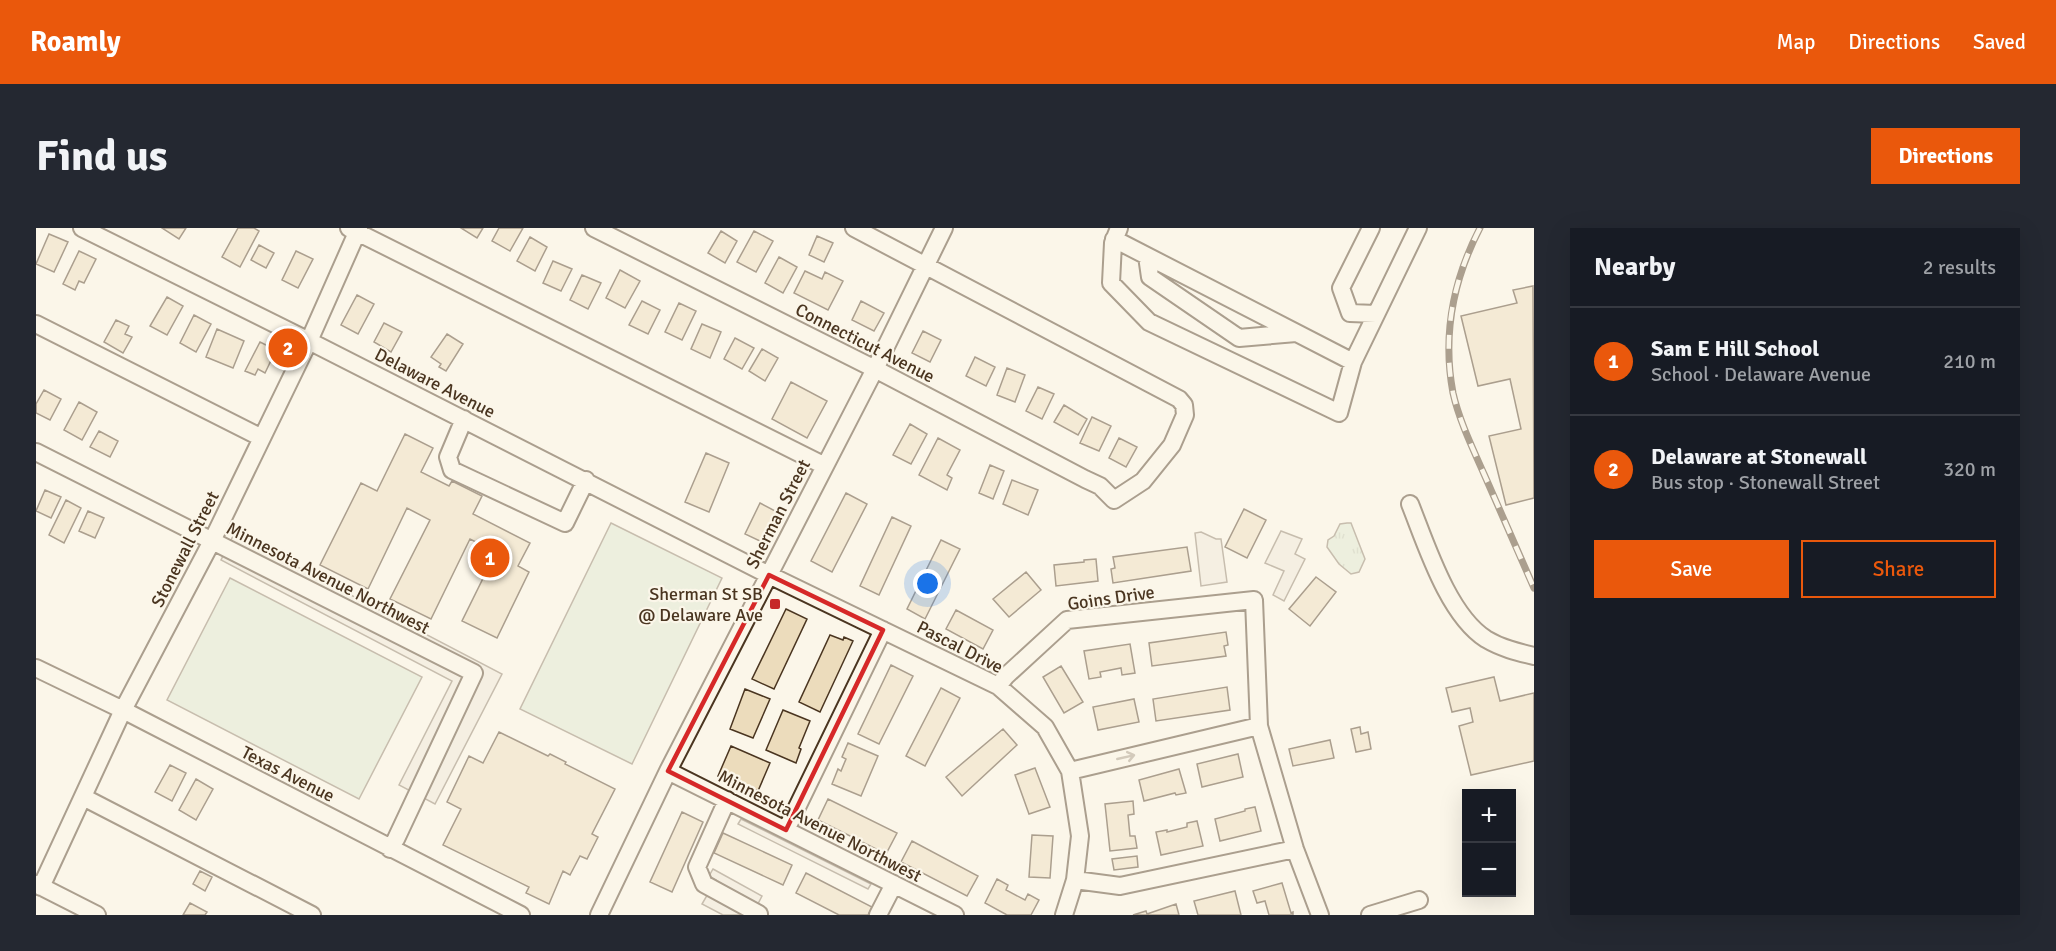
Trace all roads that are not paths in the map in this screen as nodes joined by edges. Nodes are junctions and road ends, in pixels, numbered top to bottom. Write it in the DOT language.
graph roads {
  1 [pos="82,228"];
  2 [pos="594,228"];
  3 [pos="855,228"];
  4 [pos="945,228"];
  5 [pos="1371,228"];
  6 [pos="1418,228"];
  7 [pos="356,229"];
  8 [pos="1117,234"];
  9 [pos="1148,256"];
  10 [pos="926,264"];
  11 [pos="1376,314"];
  12 [pos="36,324"];
  13 [pos="1296,333"];
  14 [pos="309,341"];
  15 [pos="1353,362"];
  16 [pos="875,369"];
  17 [pos="464,419"];
  18 [pos="262,438"];
  19 [pos="36,452"];
  20 [pos="825,466"];
  21 [pos="585,480"];
  22 [pos="1410,504"];
  23 [pos="212,541"];
  24 [pos="769,574"];
  25 [pos="883,630"];
  26 [pos="1534,656"];
  27 [pos="36,668"];
  28 [pos="998,686"];
  29 [pos="123,710"];
  30 [pos="1259,726"];
  31 [pos="668,771"];
  32 [pos="1070,771"];
  33 [pos="83,797"];
  34 [pos="727,800"];
  35 [pos="786,830"];
  36 [pos="390,849"];
  37 [pos="1295,849"];
  38 [pos="1075,880"];
  39 [pos="894,884"];
  40 [pos="38,886"];
  41 [pos="1419,900"];
  42 [pos="759,914"];
  43 [pos="97,915"];
  44 [pos="312,915"];
  45 [pos="521,915"];
  46 [pos="599,915"];
  47 [pos="878,915"];
  48 [pos="955,915"];
  49 [pos="1064,915"];
  50 [pos="1320,915"];
  51 [pos="1370,915"];
  1 -- 14 [label="street, Delaware Avenue"];
  2 -- 16 [label="street, Connecticut Avenue"];
  3 -- 10 [label="street"];
  4 -- 10 [label="street, Sherman Street"];
  5 -- 11 [label="street"];
  6 -- 11 [label="street"];
  7 -- 14 [label="street, Stonewall Street"];
  7 -- 20 [label="street"];
  8 -- 9 [label="street"];
  8 -- 15 [label="street"];
  9 -- 13 [label="street"];
  9 -- 13 [label="street"];
  10 -- 16 [label="street, Sherman Street"];
  10 -- 16 [label="street, Connecticut Avenue"];
  11 -- 15 [label="street"];
  12 -- 18 [label="street"];
  13 -- 15 [label="street"];
  14 -- 17 [label="street, Delaware Avenue"];
  14 -- 18 [label="street, Stonewall Street"];
  16 -- 20 [label="street, Sherman Street"];
  17 -- 21 [label="street, Delaware Avenue"];
  17 -- 21 [label="street"];
  18 -- 23 [label="street, Stonewall Street"];
  19 -- 23 [label="street, Minnesota Avenue Northwest"];
  20 -- 24 [label="street, Sherman Street"];
  21 -- 24 [label="street, Delaware Avenue"];
  22 -- 26 [label="street"];
  23 -- 29 [label="street, Stonewall Street"];
  23 -- 36 [label="street, Minnesota Avenue Northwest"];
  24 -- 25 [label="street, Pascal Drive"];
  24 -- 31 [label="street, Sherman Street"];
  25 -- 28 [label="street, Pascal Drive"];
  25 -- 35 [label="street"];
  27 -- 29 [label="street, Texas Avenue"];
  28 -- 30 [label="street, Goins Drive"];
  28 -- 32 [label="street, Pascal Drive"];
  29 -- 33 [label="street, Stonewall Street"];
  29 -- 36 [label="street, Texas Avenue"];
  32 -- 30 [label="street, one-way"];
  30 -- 37 [label="street"];
  31 -- 34 [label="street, Minnesota Avenue Northwest"];
  31 -- 46 [label="street, Sherman Street"];
  32 -- 38 [label="street, Pascal Drive"];
  33 -- 40 [label="street, Stonewall Street"];
  33 -- 44 [label="street"];
  34 -- 35 [label="street, Minnesota Avenue Northwest"];
  34 -- 42 [label="street"];
  35 -- 39 [label="street, Minnesota Avenue Northwest"];
  36 -- 45 [label="street, Texas Avenue"];
  37 -- 38 [label="street"];
  37 -- 50 [label="street"];
  38 -- 49 [label="street, Pascal Drive"];
  39 -- 47 [label="street"];
  39 -- 48 [label="street, Minnesota Avenue Northwest"];
  40 -- 43 [label="street"];
  41 -- 51 [label="street"];
}
